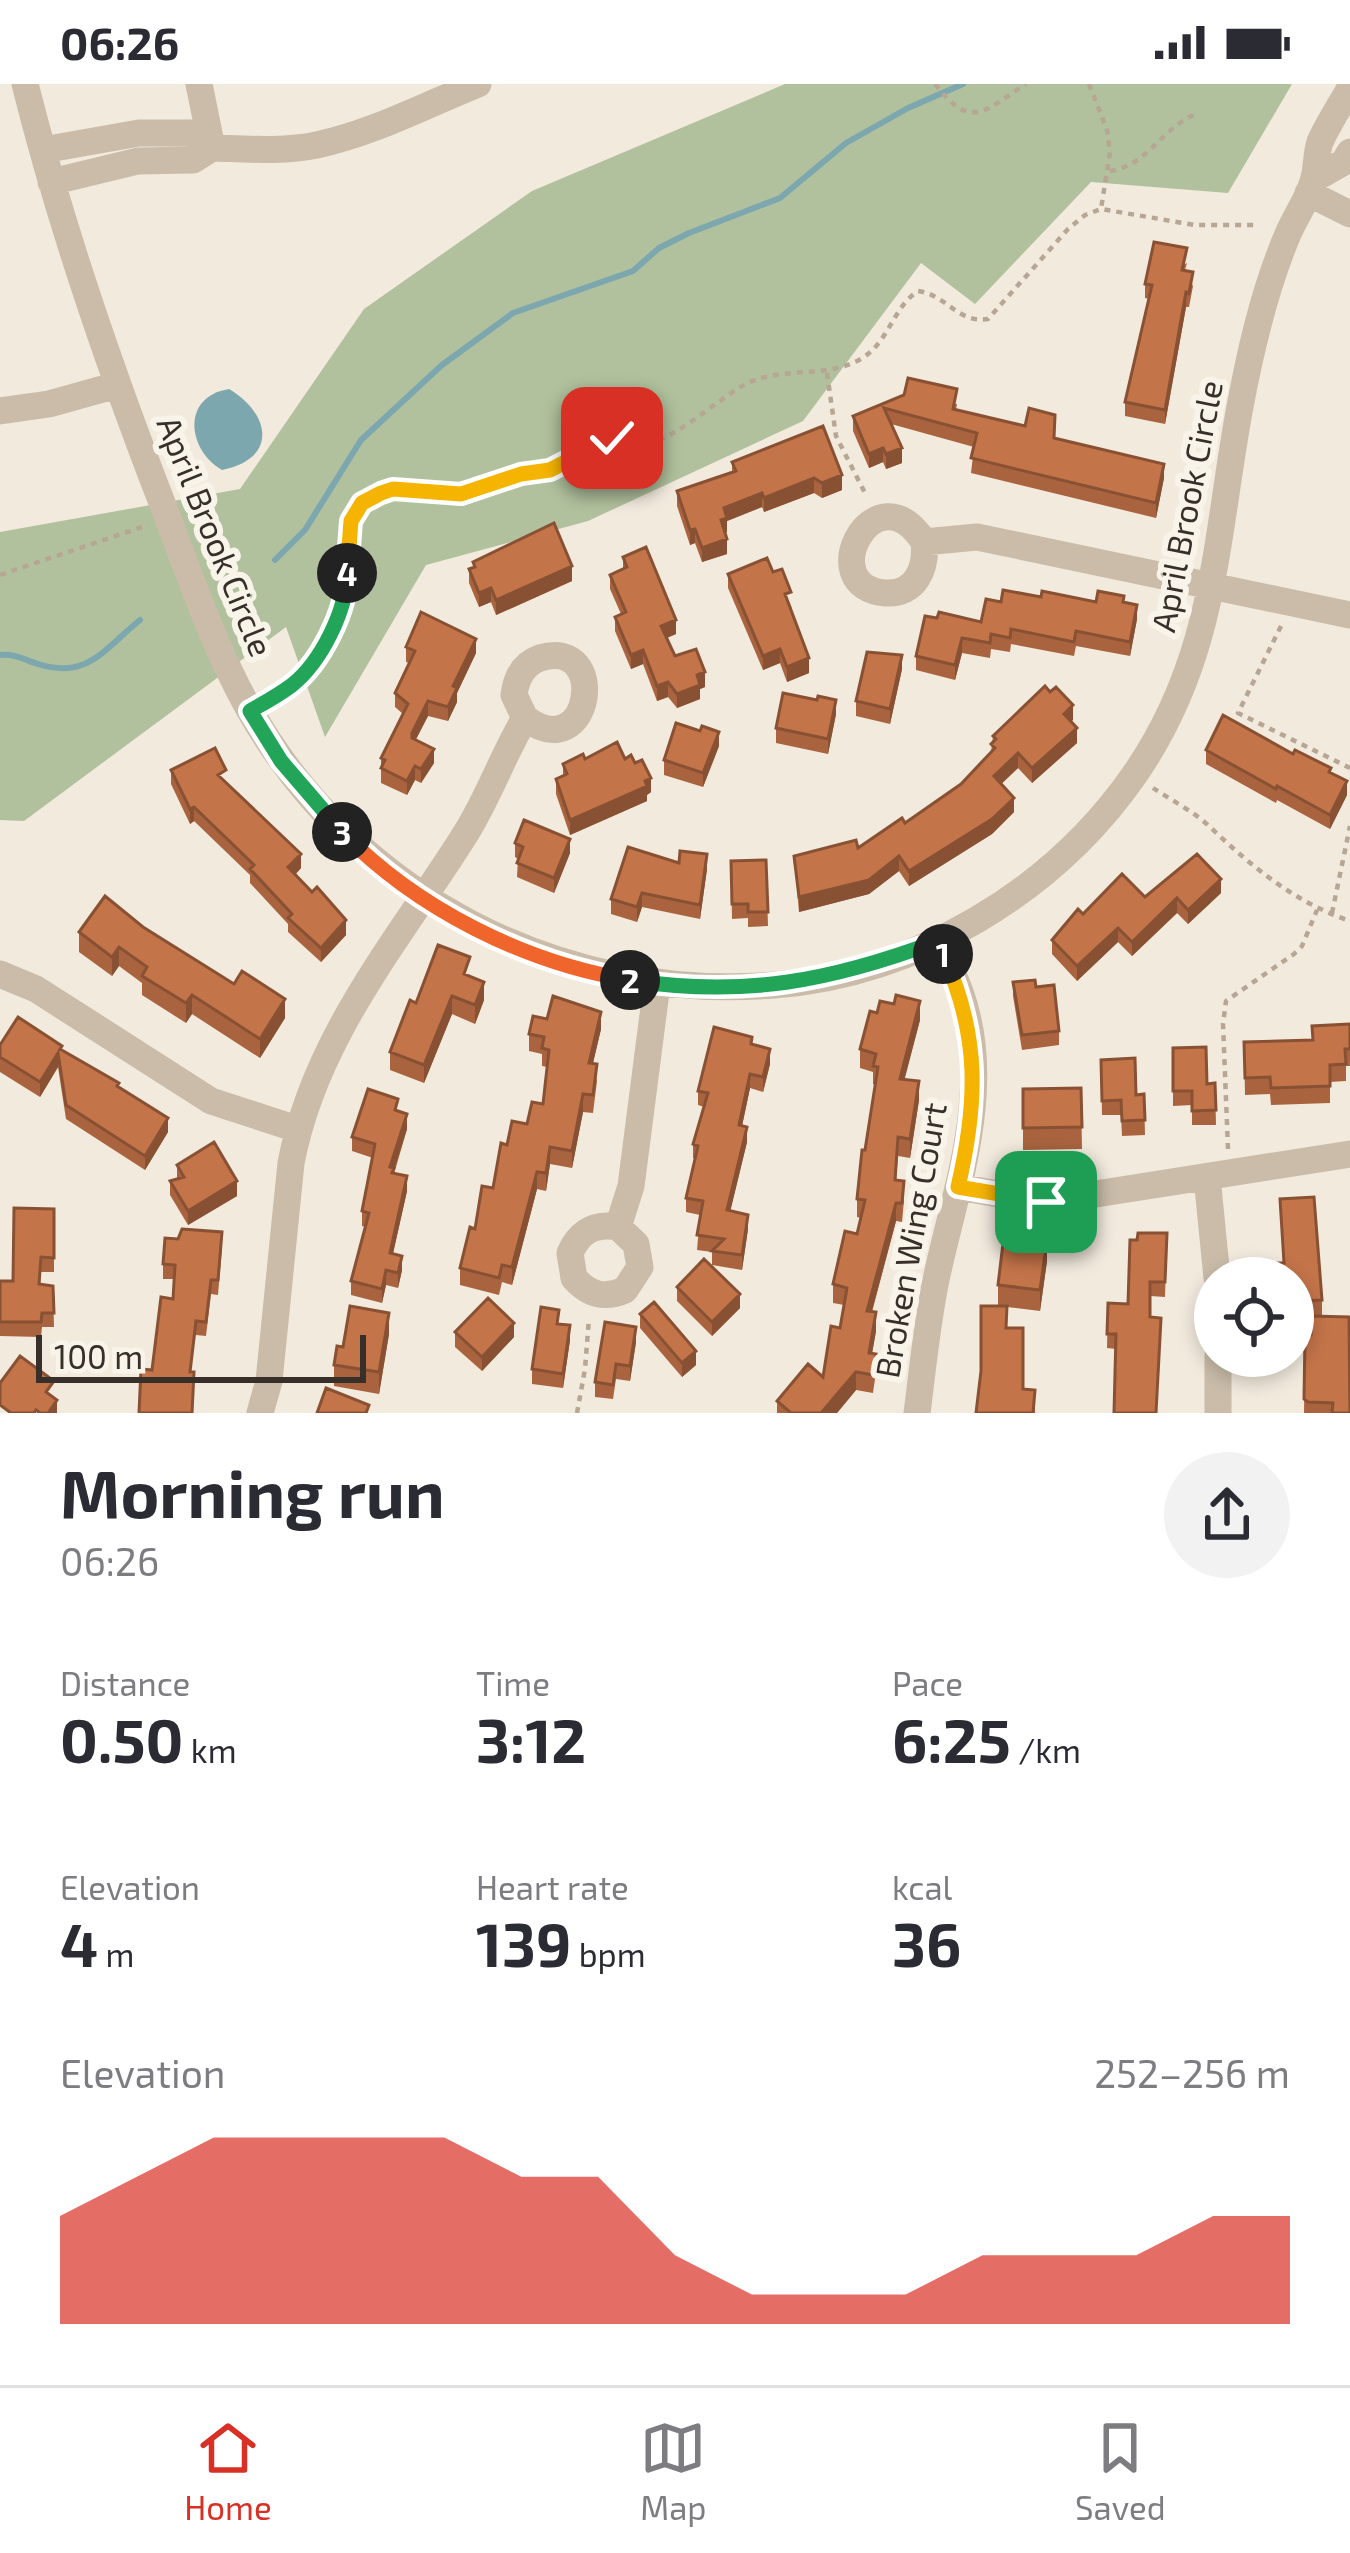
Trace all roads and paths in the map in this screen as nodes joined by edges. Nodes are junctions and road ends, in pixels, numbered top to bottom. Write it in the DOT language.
graph roads {
  1 [pos="25,84"];
  2 [pos="200,84"];
  3 [pos="478,84"];
  4 [pos="935,84"];
  5 [pos="1026,84"];
  6 [pos="1089,84"];
  7 [pos="1350,88"];
  8 [pos="1196,114"];
  9 [pos="212,148"];
  10 [pos="43,150"];
  11 [pos="1350,152"];
  12 [pos="1110,171"];
  13 [pos="51,182"];
  14 [pos="1311,186"];
  15 [pos="1101,209"];
  16 [pos="1350,214"];
  17 [pos="1254,225"];
  18 [pos="827,371"];
  19 [pos="117,385"];
  20 [pos="0,411"];
  21 [pos="870,502"];
  22 [pos="169,518"];
  23 [pos="923,542"];
  24 [pos="0,575"];
  25 [pos="1214,585"];
  26 [pos="1350,615"];
  27 [pos="1283,620"];
  28 [pos="250,711"];
  29 [pos="525,718"];
  30 [pos="1350,768"];
  31 [pos="1134,776"];
  32 [pos="1350,826"];
  33 [pos="424,898"];
  34 [pos="1317,910"];
  35 [pos="1332,914"];
  36 [pos="1350,921"];
  37 [pos="938,941"];
  38 [pos="0,974"];
  39 [pos="657,984"];
  40 [pos="297,1129"];
  41 [pos="1350,1154"];
  42 [pos="1218,1174"];
  43 [pos="958,1187"];
  44 [pos="618,1227"];
  45 [pos="1216,1257"];
  46 [pos="593,1294"];
  47 [pos="1218,1377"];
  48 [pos="260,1413"];
  49 [pos="577,1413"];
  50 [pos="917,1413"];
  51 [pos="1218,1413"];
  1 -- 10 [label="street, April Brook Circle"];
  2 -- 9 [label="street"];
  3 -- 9 [label="street"];
  4 -- 5 [label="path"];
  6 -- 12 [label="path"];
  7 -- 14 [label="street, April Brook Circle"];
  8 -- 12 [label="path"];
  9 -- 10 [label="street"];
  9 -- 13 [label="street"];
  10 -- 13 [label="street, April Brook Circle"];
  11 -- 14 [label="street"];
  12 -- 15 [label="path"];
  13 -- 19 [label="street, April Brook Circle"];
  14 -- 16 [label="street"];
  14 -- 25 [label="street, April Brook Circle"];
  15 -- 17 [label="path"];
  15 -- 18 [label="path"];
  18 -- 21 [label="path"];
  18 -- 28 [label="path"];
  19 -- 20 [label="street"];
  19 -- 22 [label="street, April Brook Circle"];
  22 -- 24 [label="path"];
  22 -- 28 [label="street, April Brook Circle"];
  23 -- 25 [label="street"];
  25 -- 26 [label="street"];
  25 -- 31 [label="street, April Brook Circle"];
  27 -- 30 [label="path"];
  28 -- 33 [label="street, April Brook Circle"];
  29 -- 33 [label="street"];
  31 -- 34 [label="path"];
  31 -- 37 [label="street, April Brook Circle"];
  32 -- 35 [label="path"];
  33 -- 39 [label="street, April Brook Circle"];
  33 -- 40 [label="street"];
  34 -- 35 [label="path"];
  34 -- 42 [label="path"];
  35 -- 36 [label="path"];
  37 -- 39 [label="street, April Brook Circle"];
  37 -- 43 [label="street, Broken Wing Court"];
  38 -- 40 [label="street"];
  39 -- 44 [label="street"];
  40 -- 48 [label="street"];
  41 -- 42 [label="street"];
  42 -- 43 [label="street"];
  42 -- 45 [label="street"];
  43 -- 50 [label="street, Broken Wing Court"];
  44 -- 46 [label="street"];
  44 -- 46 [label="street"];
  46 -- 49 [label="path"];
  47 -- 51 [label="street"];
}
